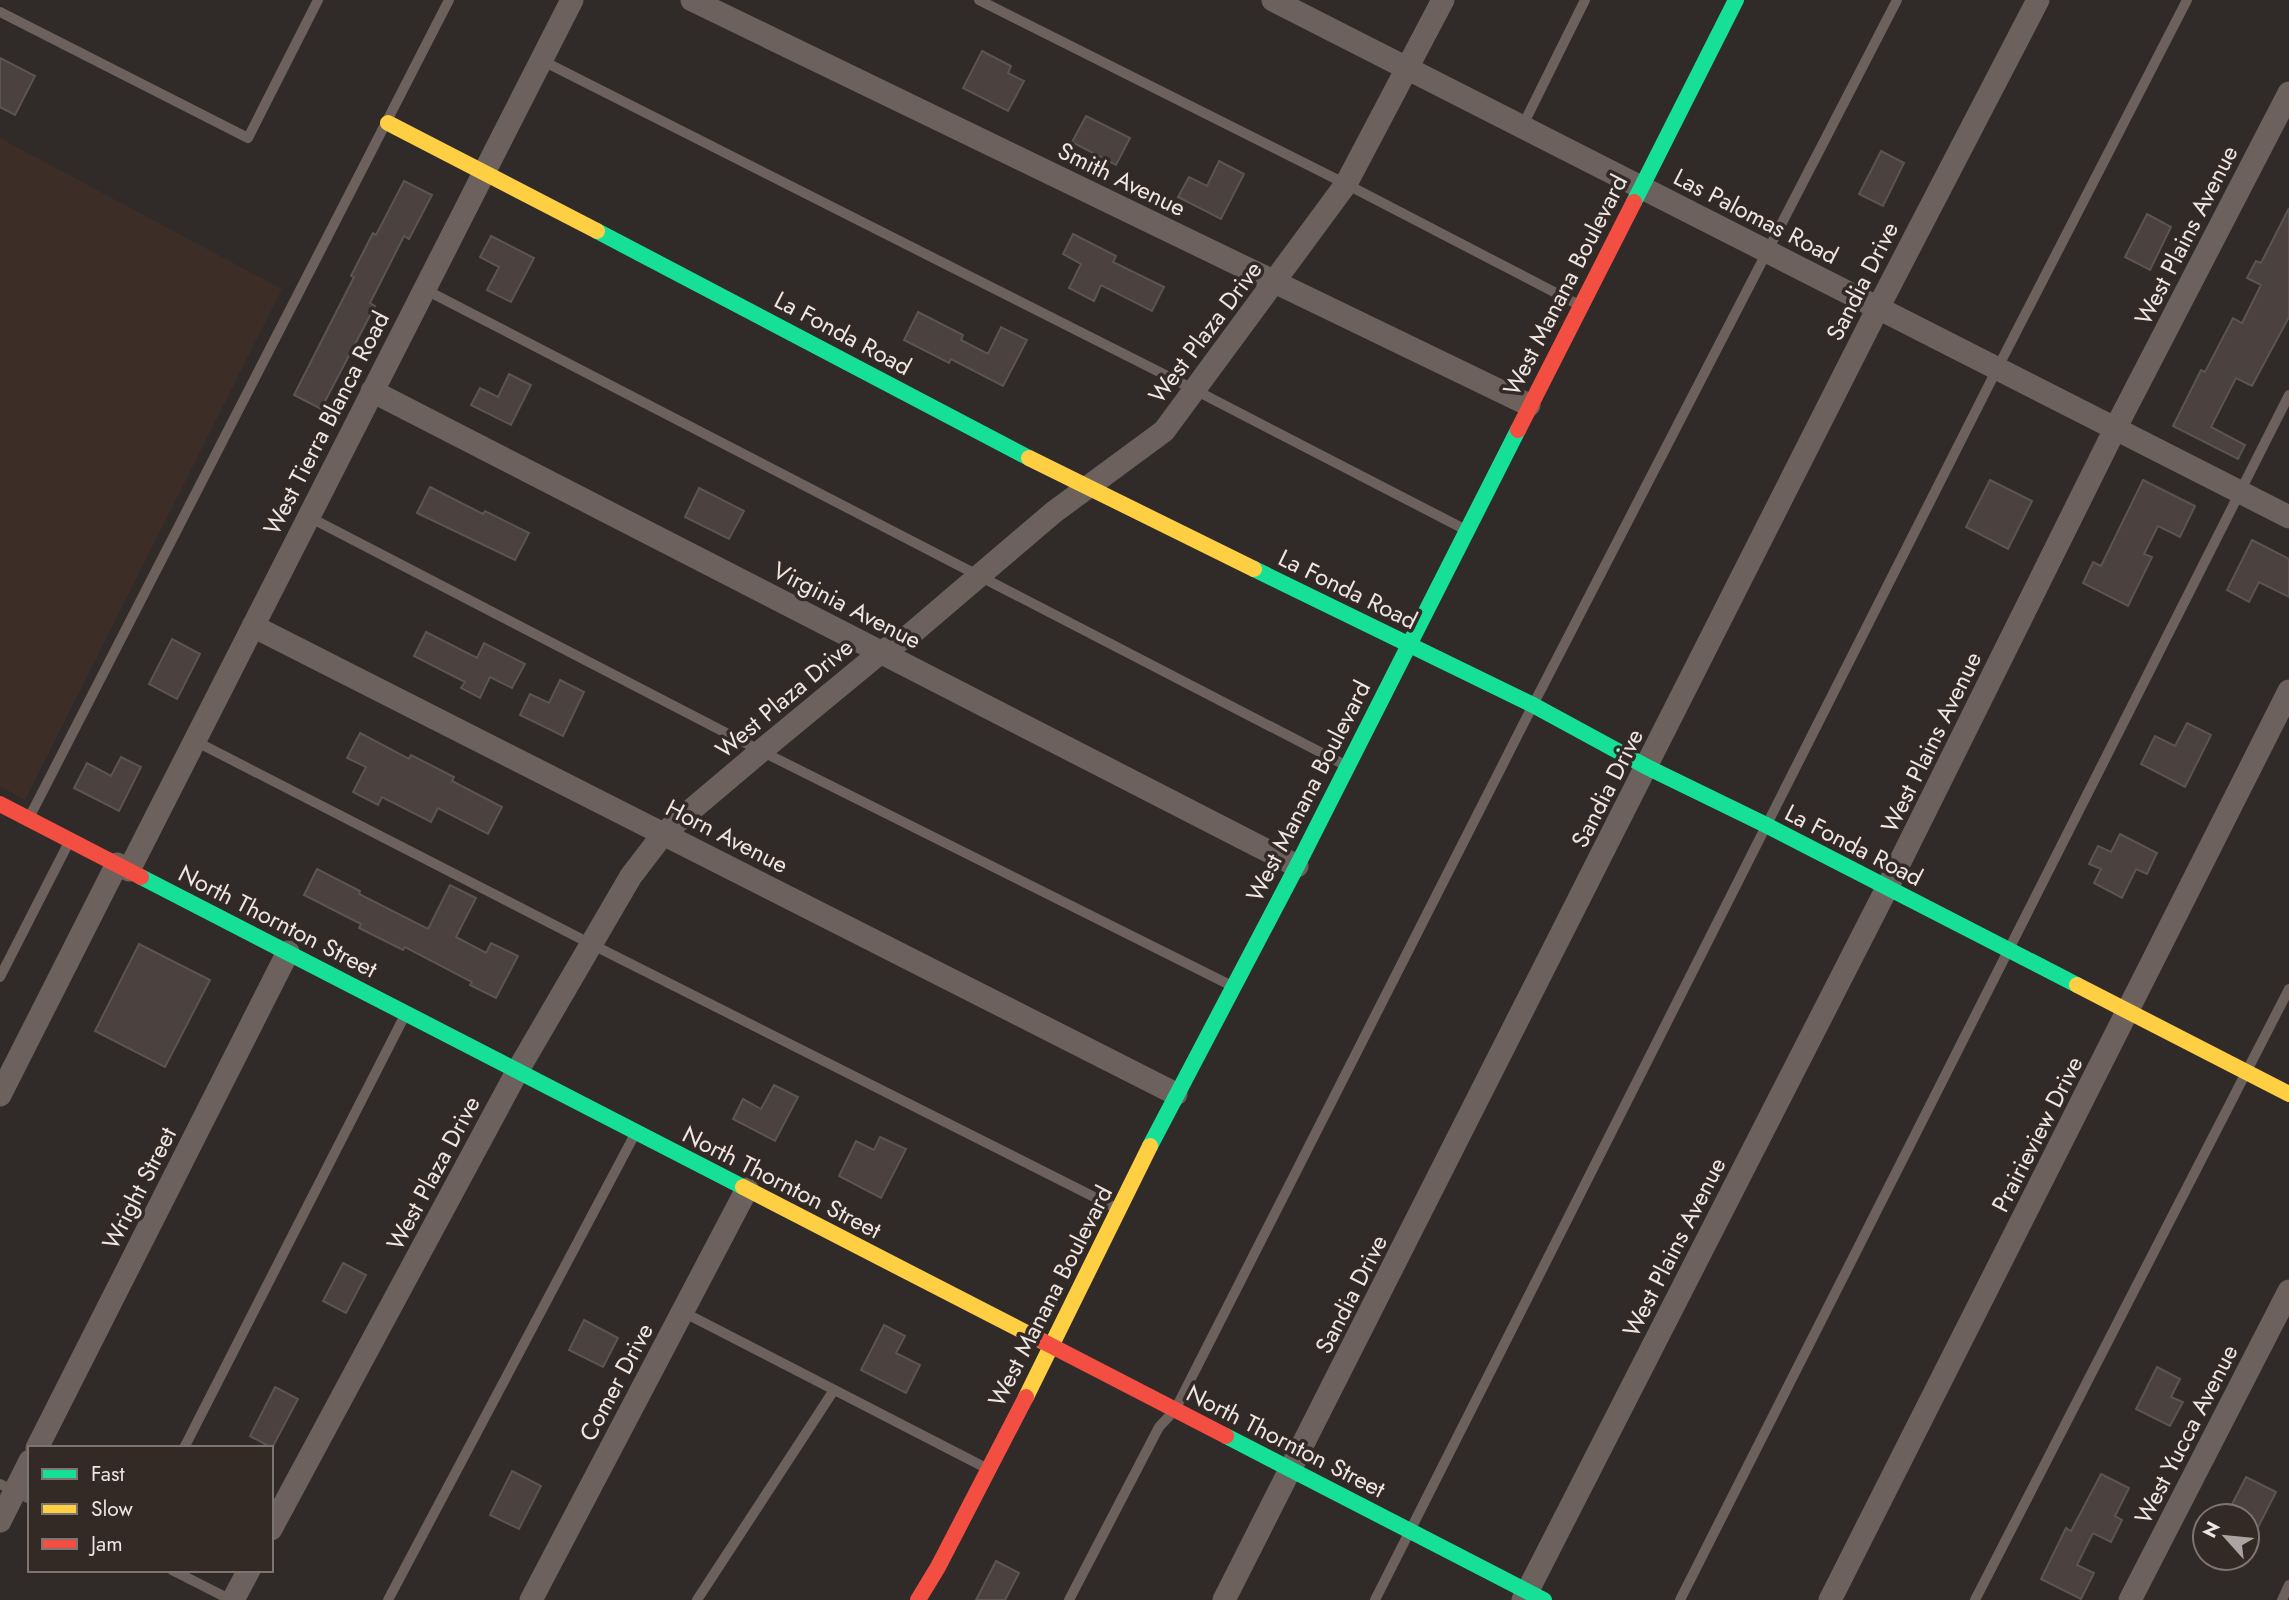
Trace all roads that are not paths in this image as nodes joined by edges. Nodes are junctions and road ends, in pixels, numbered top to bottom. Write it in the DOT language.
graph roads {
  1 [pos="318,0"];
  2 [pos="449,0"];
  3 [pos="572,0"];
  4 [pos="692,0"];
  5 [pos="979,0"];
  6 [pos="1273,0"];
  7 [pos="1443,0"];
  8 [pos="1586,0"];
  9 [pos="1735,0"];
  10 [pos="1897,0"];
  11 [pos="2038,0"];
  12 [pos="2187,0"];
  13 [pos="0,12"];
  14 [pos="541,60"];
  15 [pos="1408,69"];
  16 [pos="2289,93"];
  17 [pos="388,123"];
  18 [pos="1522,127"];
  19 [pos="484,171"];
  20 [pos="1346,184"];
  21 [pos="1640,187"];
  22 [pos="1767,251"];
  23 [pos="1275,282"];
  24 [pos="425,289"];
  25 [pos="1580,305"];
  26 [pos="1878,308"];
  27 [pos="1997,369"];
  28 [pos="1195,390"];
  29 [pos="372,391"];
  30 [pos="2289,395"];
  31 [pos="1529,405"];
  32 [pos="2115,429"];
  33 [pos="1087,488"];
  34 [pos="2239,492"];
  35 [pos="308,517"];
  36 [pos="2289,517"];
  37 [pos="1466,530"];
  38 [pos="980,576"];
  39 [pos="253,626"];
  40 [pos="1408,644"];
  41 [pos="881,652"];
  42 [pos="2289,691"];
  43 [pos="1532,705"];
  44 [pos="195,741"];
  45 [pos="761,751"];
  46 [pos="1347,766"];
  47 [pos="1647,767"];
  48 [pos="0,804"];
  49 [pos="29,818"];
  50 [pos="1766,825"];
  51 [pos="664,833"];
  52 [pos="70,840"];
  53 [pos="1297,866"];
  54 [pos="123,867"];
  55 [pos="1887,888"];
  56 [pos="591,944"];
  57 [pos="2008,950"];
  58 [pos="288,952"];
  59 [pos="0,977"];
  60 [pos="1233,987"];
  61 [pos="2289,989"];
  62 [pos="2128,1011"];
  63 [pos="407,1013"];
  64 [pos="518,1070"];
  65 [pos="2247,1073"];
  66 [pos="1176,1094"];
  67 [pos="2289,1094"];
  68 [pos="0,1095"];
  69 [pos="636,1131"];
  70 [pos="747,1189"];
  71 [pos="1119,1209"];
  72 [pos="2289,1291"];
  73 [pos="682,1312"];
  74 [pos="1051,1347"];
  75 [pos="834,1390"];
  76 [pos="1175,1410"];
  77 [pos="38,1446"];
  78 [pos="185,1446"];
  79 [pos="28,1465"];
  80 [pos="1292,1469"];
  81 [pos="988,1470"];
  82 [pos="15,1491"];
  83 [pos="0,1521"];
  84 [pos="273,1525"];
  85 [pos="1410,1531"];
  86 [pos="176,1572"];
  87 [pos="248,1572"];
  88 [pos="2289,1585"];
  89 [pos="1531,1597"];
  90 [pos="232,1600"];
  91 [pos="388,1600"];
  92 [pos="531,1600"];
  93 [pos="697,1600"];
  94 [pos="918,1600"];
  95 [pos="1069,1600"];
  96 [pos="1224,1600"];
  97 [pos="1375,1600"];
  98 [pos="1680,1600"];
  99 [pos="1830,1600"];
  100 [pos="1975,1600"];
  101 [pos="2130,1600"];
  102 [pos="2282,1600"];
  1 -- 13 [label="lane"];
  2 -- 17 [label="lane"];
  3 -- 14 [label="street, West Tierra Blanca Road"];
  4 -- 23 [label="street, Smith Avenue"];
  5 -- 20 [label="lane"];
  6 -- 15 [label="street, Las Palomas Road"];
  7 -- 15 [label="street, West Plaza Drive"];
  8 -- 18 [label="lane"];
  9 -- 21 [label="street, West Manana Boulevard"];
  10 -- 22 [label="lane"];
  11 -- 26 [label="street, Sandia Drive"];
  12 -- 27 [label="lane"];
  14 -- 19 [label="street, West Tierra Blanca Road"];
  14 -- 28 [label="lane"];
  15 -- 18 [label="street, Las Palomas Road"];
  15 -- 20 [label="street, West Plaza Drive"];
  16 -- 32 [label="street, West Plains Avenue"];
  17 -- 19 [label="street, La Fonda Road"];
  17 -- 49 [label="lane"];
  18 -- 21 [label="street, Las Palomas Road"];
  19 -- 24 [label="street, West Tierra Blanca Road"];
  19 -- 33 [label="street, La Fonda Road"];
  20 -- 23 [label="street, West Plaza Drive"];
  20 -- 25 [label="lane"];
  21 -- 22 [label="street, Las Palomas Road"];
  21 -- 25 [label="street, West Manana Boulevard"];
  22 -- 26 [label="street, Las Palomas Road"];
  22 -- 43 [label="lane"];
  23 -- 28 [label="street, West Plaza Drive"];
  23 -- 31 [label="street, Smith Avenue"];
  24 -- 29 [label="street, West Tierra Blanca Road"];
  24 -- 38 [label="lane"];
  25 -- 31 [label="street, West Manana Boulevard"];
  26 -- 27 [label="street, Las Palomas Road"];
  26 -- 47 [label="street, Sandia Drive"];
  27 -- 32 [label="street, Las Palomas Road"];
  27 -- 50 [label="lane"];
  28 -- 33 [label="street, West Plaza Drive"];
  28 -- 37 [label="lane"];
  29 -- 35 [label="street, West Tierra Blanca Road"];
  29 -- 41 [label="street, Virginia Avenue"];
  30 -- 34 [label="lane"];
  31 -- 37 [label="street, West Manana Boulevard"];
  32 -- 34 [label="street, Las Palomas Road"];
  32 -- 55 [label="street, West Plains Avenue"];
  33 -- 38 [label="street, West Plaza Drive"];
  33 -- 40 [label="street, La Fonda Road"];
  34 -- 36 [label="street, Las Palomas Road"];
  34 -- 57 [label="lane"];
  35 -- 39 [label="street, West Tierra Blanca Road"];
  35 -- 45 [label="lane"];
  37 -- 40 [label="street, West Manana Boulevard"];
  38 -- 41 [label="street, West Plaza Drive"];
  38 -- 46 [label="lane"];
  39 -- 44 [label="street, West Tierra Blanca Road"];
  39 -- 51 [label="street, Horn Avenue"];
  40 -- 43 [label="street, La Fonda Road"];
  40 -- 46 [label="street, West Manana Boulevard"];
  41 -- 45 [label="street, West Plaza Drive"];
  41 -- 53 [label="street, Virginia Avenue"];
  42 -- 62 [label="street, Prairieview Drive"];
  43 -- 47 [label="street, La Fonda Road"];
  43 -- 76 [label="lane"];
  44 -- 54 [label="street, West Tierra Blanca Road"];
  44 -- 56 [label="lane"];
  45 -- 51 [label="street, West Plaza Drive"];
  45 -- 60 [label="lane"];
  46 -- 53 [label="street, West Manana Boulevard"];
  47 -- 50 [label="street, La Fonda Road"];
  47 -- 80 [label="street, Sandia Drive"];
  48 -- 49 [label="street, North Thornton Street"];
  49 -- 52 [label="street, North Thornton Street"];
  50 -- 55 [label="street, La Fonda Road"];
  50 -- 85 [label="lane"];
  51 -- 56 [label="street, West Plaza Drive"];
  51 -- 66 [label="street, Horn Avenue"];
  52 -- 54 [label="street, North Thornton Street"];
  52 -- 59 [label="lane"];
  53 -- 60 [label="street, West Manana Boulevard"];
  54 -- 58 [label="street, North Thornton Street"];
  54 -- 68 [label="street, West Tierra Blanca Road"];
  55 -- 57 [label="street, La Fonda Road"];
  55 -- 89 [label="street, West Plains Avenue"];
  56 -- 64 [label="street, West Plaza Drive"];
  56 -- 71 [label="lane"];
  57 -- 62 [label="street, La Fonda Road"];
  57 -- 98 [label="lane"];
  58 -- 63 [label="street, North Thornton Street"];
  58 -- 77 [label="street, Wright Street"];
  60 -- 66 [label="street, West Manana Boulevard"];
  61 -- 65 [label="lane"];
  62 -- 65 [label="street, La Fonda Road"];
  62 -- 99 [label="street, Prairieview Drive"];
  63 -- 64 [label="street, North Thornton Street"];
  63 -- 78 [label="lane"];
  64 -- 69 [label="street, North Thornton Street"];
  64 -- 84 [label="street, West Plaza Drive"];
  65 -- 67 [label="street, La Fonda Road"];
  65 -- 100 [label="lane"];
  66 -- 71 [label="street, West Manana Boulevard"];
  69 -- 70 [label="street, North Thornton Street"];
  69 -- 91 [label="lane"];
  70 -- 73 [label="street, Comer Drive"];
  70 -- 74 [label="street, North Thornton Street"];
  71 -- 74 [label="street, West Manana Boulevard"];
  72 -- 101 [label="street, West Yucca Avenue"];
  73 -- 75 [label="lane"];
  73 -- 92 [label="street, Comer Drive"];
  74 -- 76 [label="street, North Thornton Street"];
  74 -- 81 [label="street, West Manana Boulevard"];
  75 -- 81 [label="lane"];
  75 -- 93 [label="lane"];
  76 -- 80 [label="street, North Thornton Street"];
  76 -- 95 [label="lane"];
  79 -- 82 [label="street"];
  80 -- 85 [label="street, North Thornton Street"];
  80 -- 96 [label="street, Sandia Drive"];
  81 -- 94 [label="street, West Manana Boulevard"];
  82 -- 83 [label="street"];
  85 -- 89 [label="street, North Thornton Street"];
  85 -- 97 [label="lane"];
  86 -- 90 [label="lane"];
  87 -- 90 [label="street"];
  88 -- 102 [label="lane"];
}
